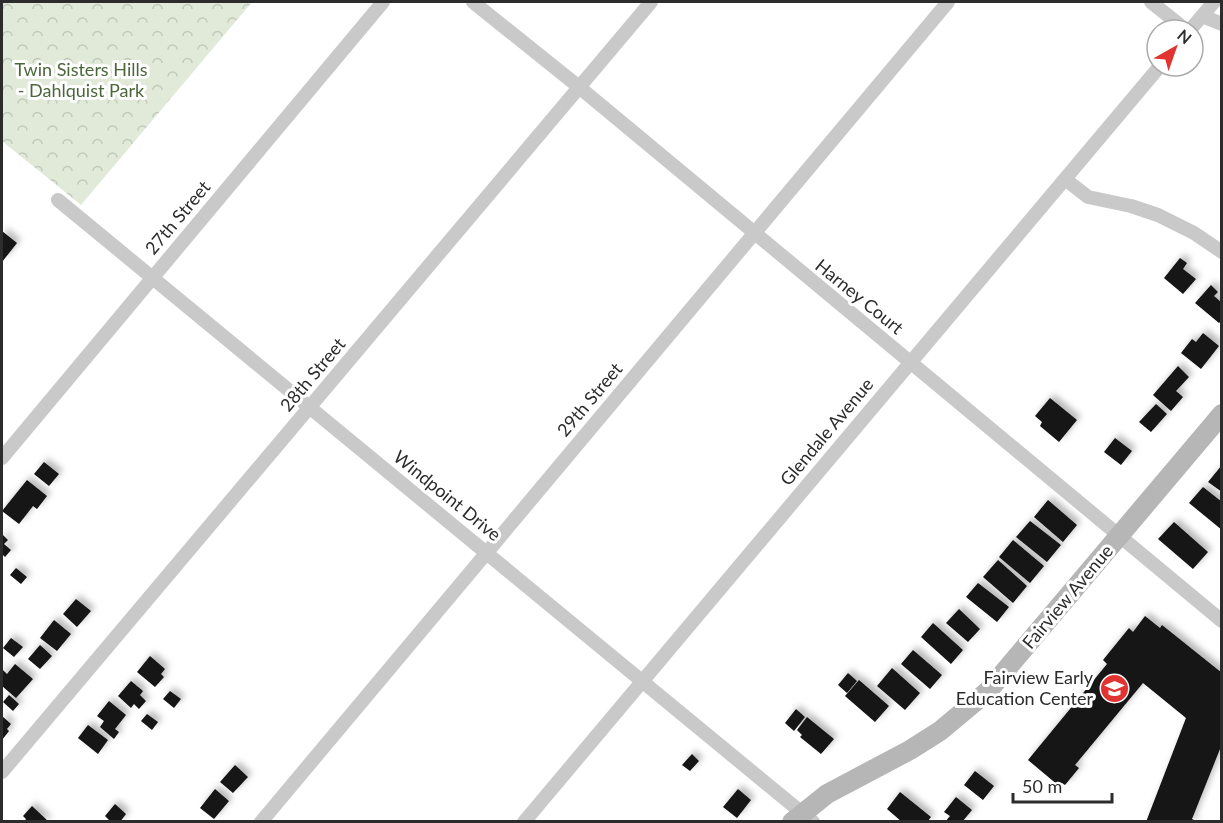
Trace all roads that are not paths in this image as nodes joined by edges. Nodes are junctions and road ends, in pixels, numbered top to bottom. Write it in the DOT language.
graph roads {
  1 [pos="382,2"];
  2 [pos="473,2"];
  3 [pos="651,2"];
  4 [pos="948,2"];
  5 [pos="1151,2"];
  6 [pos="1214,2"];
  7 [pos="1202,16"];
  8 [pos="1172,18"];
  9 [pos="1221,24"];
  10 [pos="1150,78"];
  11 [pos="579,87"];
  12 [pos="1065,179"];
  13 [pos="58,200"];
  14 [pos="753,233"];
  15 [pos="1221,252"];
  16 [pos="151,278"];
  17 [pos="910,362"];
  18 [pos="309,408"];
  19 [pos="1221,414"];
  20 [pos="2,458"];
  21 [pos="1120,536"];
  22 [pos="487,552"];
  23 [pos="1221,621"];
  24 [pos="642,681"];
  25 [pos="2,772"];
  26 [pos="802,819"];
  27 [pos="261,822"];
  28 [pos="524,822"];
  1 -- 16 [label="street, 27th Street"];
  2 -- 11 [label="street, Harney Court"];
  3 -- 11 [label="street, 28th Street"];
  4 -- 14 [label="street, 29th Street"];
  5 -- 8 [label="street"];
  6 -- 7 [label="street"];
  7 -- 9 [label="street"];
  10 -- 12 [label="street, Glendale Avenue"];
  11 -- 14 [label="street, Harney Court"];
  11 -- 18 [label="street, 28th Street"];
  12 -- 15 [label="street"];
  12 -- 17 [label="street, Glendale Avenue"];
  13 -- 16 [label="street, Windpoint Drive"];
  14 -- 17 [label="street, Harney Court"];
  14 -- 22 [label="street, 29th Street"];
  16 -- 18 [label="street, Windpoint Drive"];
  16 -- 20 [label="street, 27th Street"];
  17 -- 21 [label="street, Harney Court"];
  17 -- 24 [label="street, Glendale Avenue"];
  18 -- 22 [label="street, Windpoint Drive"];
  18 -- 25 [label="street, 28th Street"];
  19 -- 21 [label="street, Fairview Avenue"];
  21 -- 23 [label="street, Harney Court"];
  21 -- 26 [label="street, Fairview Avenue"];
  22 -- 24 [label="street, Windpoint Drive"];
  22 -- 27 [label="street, 29th Street"];
  24 -- 26 [label="street, Windpoint Drive"];
  24 -- 28 [label="street, Glendale Avenue"];
}
